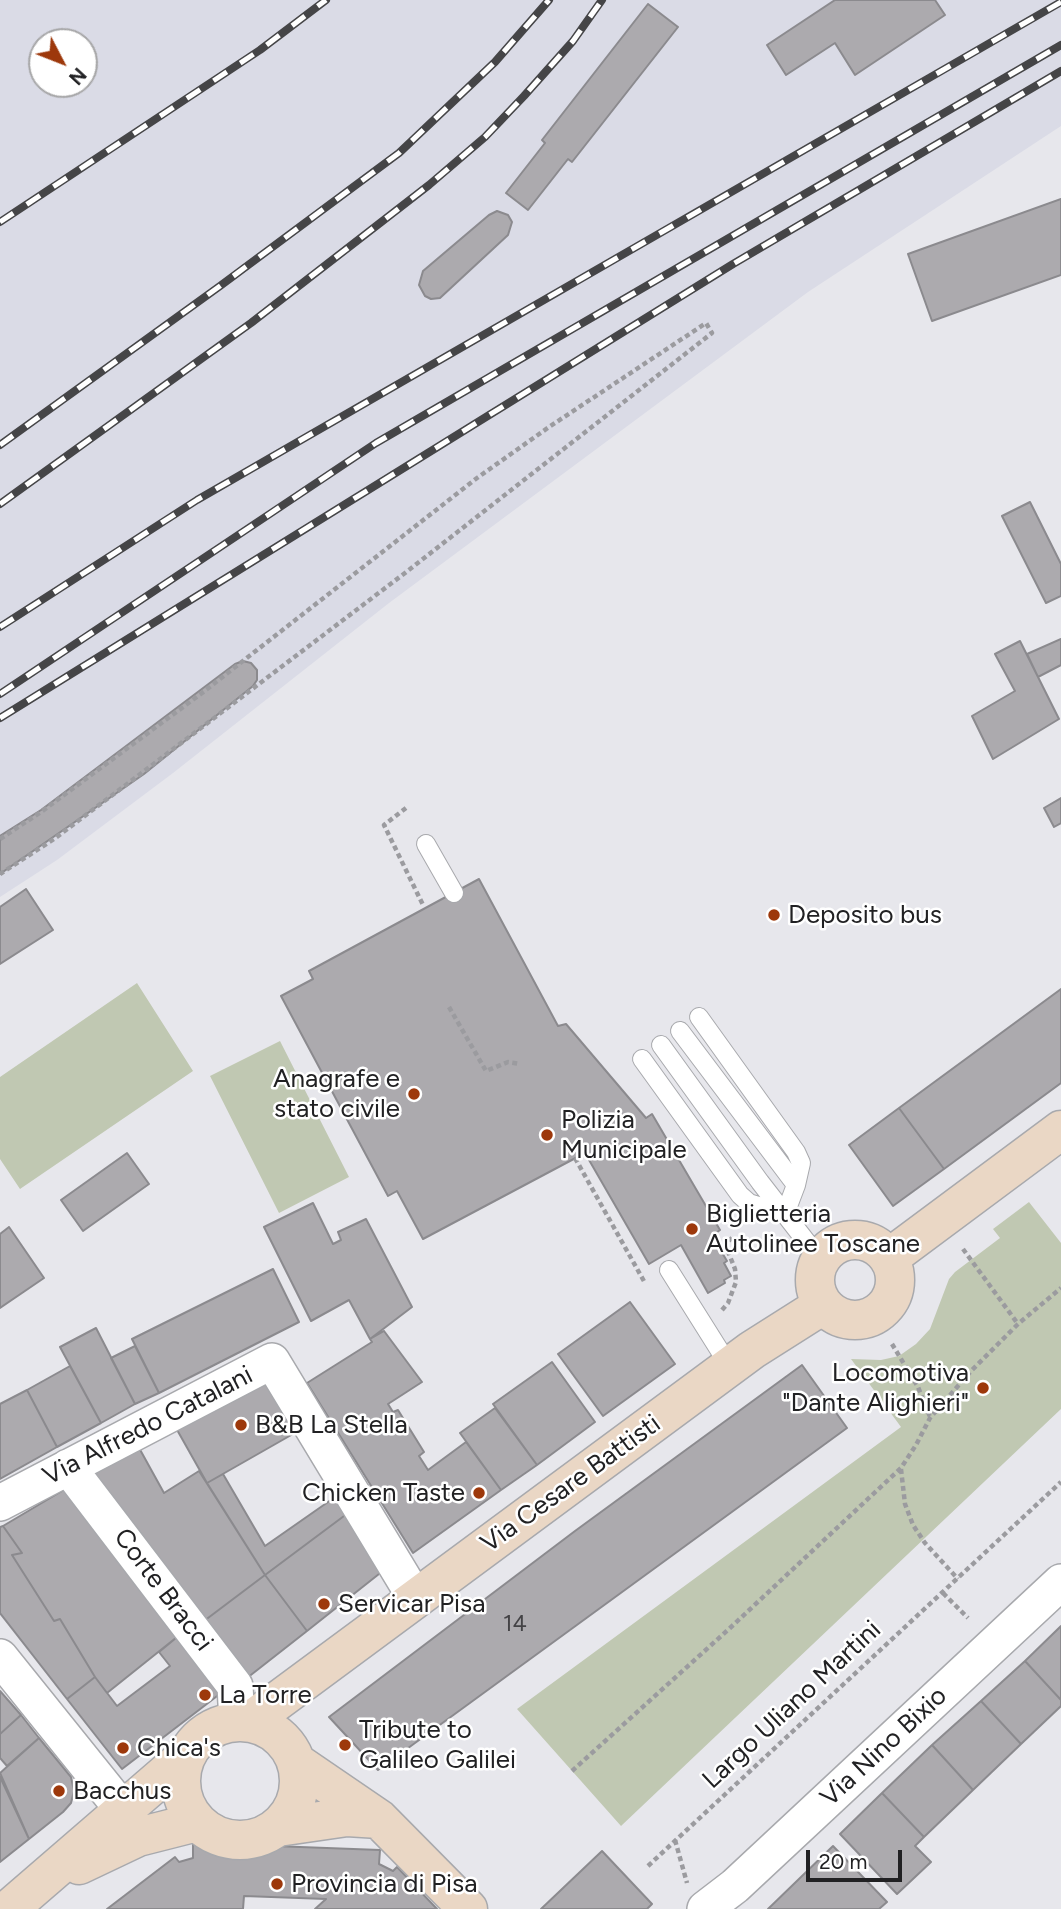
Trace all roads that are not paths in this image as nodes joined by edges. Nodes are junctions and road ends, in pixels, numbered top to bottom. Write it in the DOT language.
graph roads {
  1 [pos="426,844"];
  2 [pos="454,893"];
  3 [pos="699,1017"];
  4 [pos="680,1031"];
  5 [pos="661,1045"];
  6 [pos="642,1059"];
  7 [pos="1061,1130"];
  8 [pos="796,1185"];
  9 [pos="785,1214"];
  10 [pos="819,1258"];
  11 [pos="889,1258"];
  12 [pos="669,1270"];
  13 [pos="823,1305"];
  14 [pos="730,1367"];
  15 [pos="68,1467"];
  16 [pos="0,1503"];
  17 [pos="1061,1581"];
  18 [pos="416,1599"];
  19 [pos="0,1657"];
  20 [pos="322,1669"];
  21 [pos="243,1721"];
  22 [pos="292,1753"];
  23 [pos="185,1757"];
  24 [pos="123,1810"];
  25 [pos="379,1819"];
  26 [pos="197,1822"];
  27 [pos="278,1827"];
  28 [pos="696,1896"];
  29 [pos="17,1902"];
  30 [pos="468,1909"];
  1 -- 2 [label="lane"];
  3 -- 8 [label="lane"];
  4 -- 8 [label="lane"];
  5 -- 9 [label="lane"];
  6 -- 9 [label="lane"];
  7 -- 11 [label="main road"];
  8 -- 9 [label="lane"];
  9 -- 10 [label="lane"];
  10 -- 11 [label="main road"];
  10 -- 13 [label="main road"];
  11 -- 13 [label="main road"];
  12 -- 14 [label="lane"];
  13 -- 14 [label="main road, Via Cesare Battisti"];
  14 -- 18 [label="main road, Via Cesare Battisti"];
  15 -- 16 [label="street, Via Alfredo Catalani"];
  15 -- 18 [label="street, Via Alfredo Catalani"];
  15 -- 21 [label="street, Corte Bracci"];
  17 -- 28 [label="street, Via Nino Bixio"];
  18 -- 20 [label="main road, Via Cesare Battisti"];
  19 -- 24 [label="street"];
  20 -- 21 [label="main road, Via Cesare Battisti"];
  20 -- 22 [label="main road, Via Cesare Battisti"];
  21 -- 22 [label="main road"];
  21 -- 23 [label="main road"];
  22 -- 25 [label="main road"];
  22 -- 27 [label="main road"];
  23 -- 24 [label="main road"];
  23 -- 26 [label="main road"];
  24 -- 29 [label="main road"];
  25 -- 27 [label="main road"];
  25 -- 30 [label="main road"];
  26 -- 27 [label="main road"];
  26 -- 29 [label="main road"];
}
